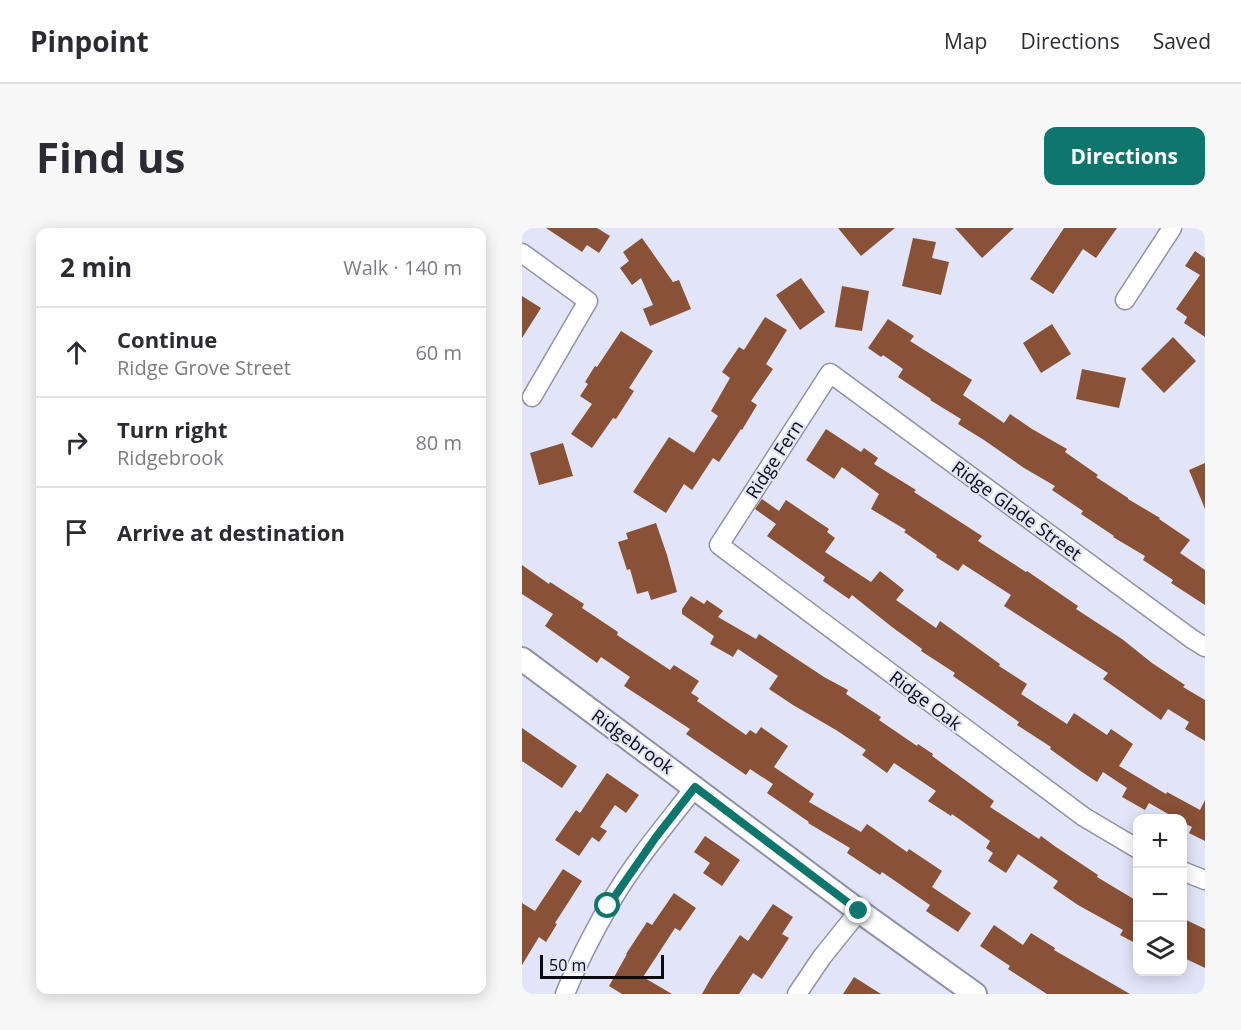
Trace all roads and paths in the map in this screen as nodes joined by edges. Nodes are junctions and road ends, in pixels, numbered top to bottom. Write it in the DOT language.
graph roads {
  1 [pos="1172,228"];
  2 [pos="522,253"];
  3 [pos="1125,300"];
  4 [pos="830,373"];
  5 [pos="532,397"];
  6 [pos="719,545"];
  7 [pos="1205,647"];
  8 [pos="522,659"];
  9 [pos="695,787"];
  10 [pos="1133,847"];
  11 [pos="1187,873"];
  12 [pos="1205,880"];
  13 [pos="859,911"];
  14 [pos="565,994"];
  15 [pos="797,994"];
  16 [pos="975,994"];
  1 -- 3 [label="street"];
  2 -- 5 [label="street"];
  4 -- 6 [label="street, Ridge Fern"];
  4 -- 7 [label="street, Ridge Glade Street"];
  6 -- 10 [label="street, Ridge Oak"];
  8 -- 9 [label="street, Ridgebrook"];
  9 -- 13 [label="street, Ridgebrook"];
  9 -- 14 [label="street"];
  11 -- 12 [label="street"];
  13 -- 15 [label="street"];
  13 -- 16 [label="street, Ridgebrook"];
}
